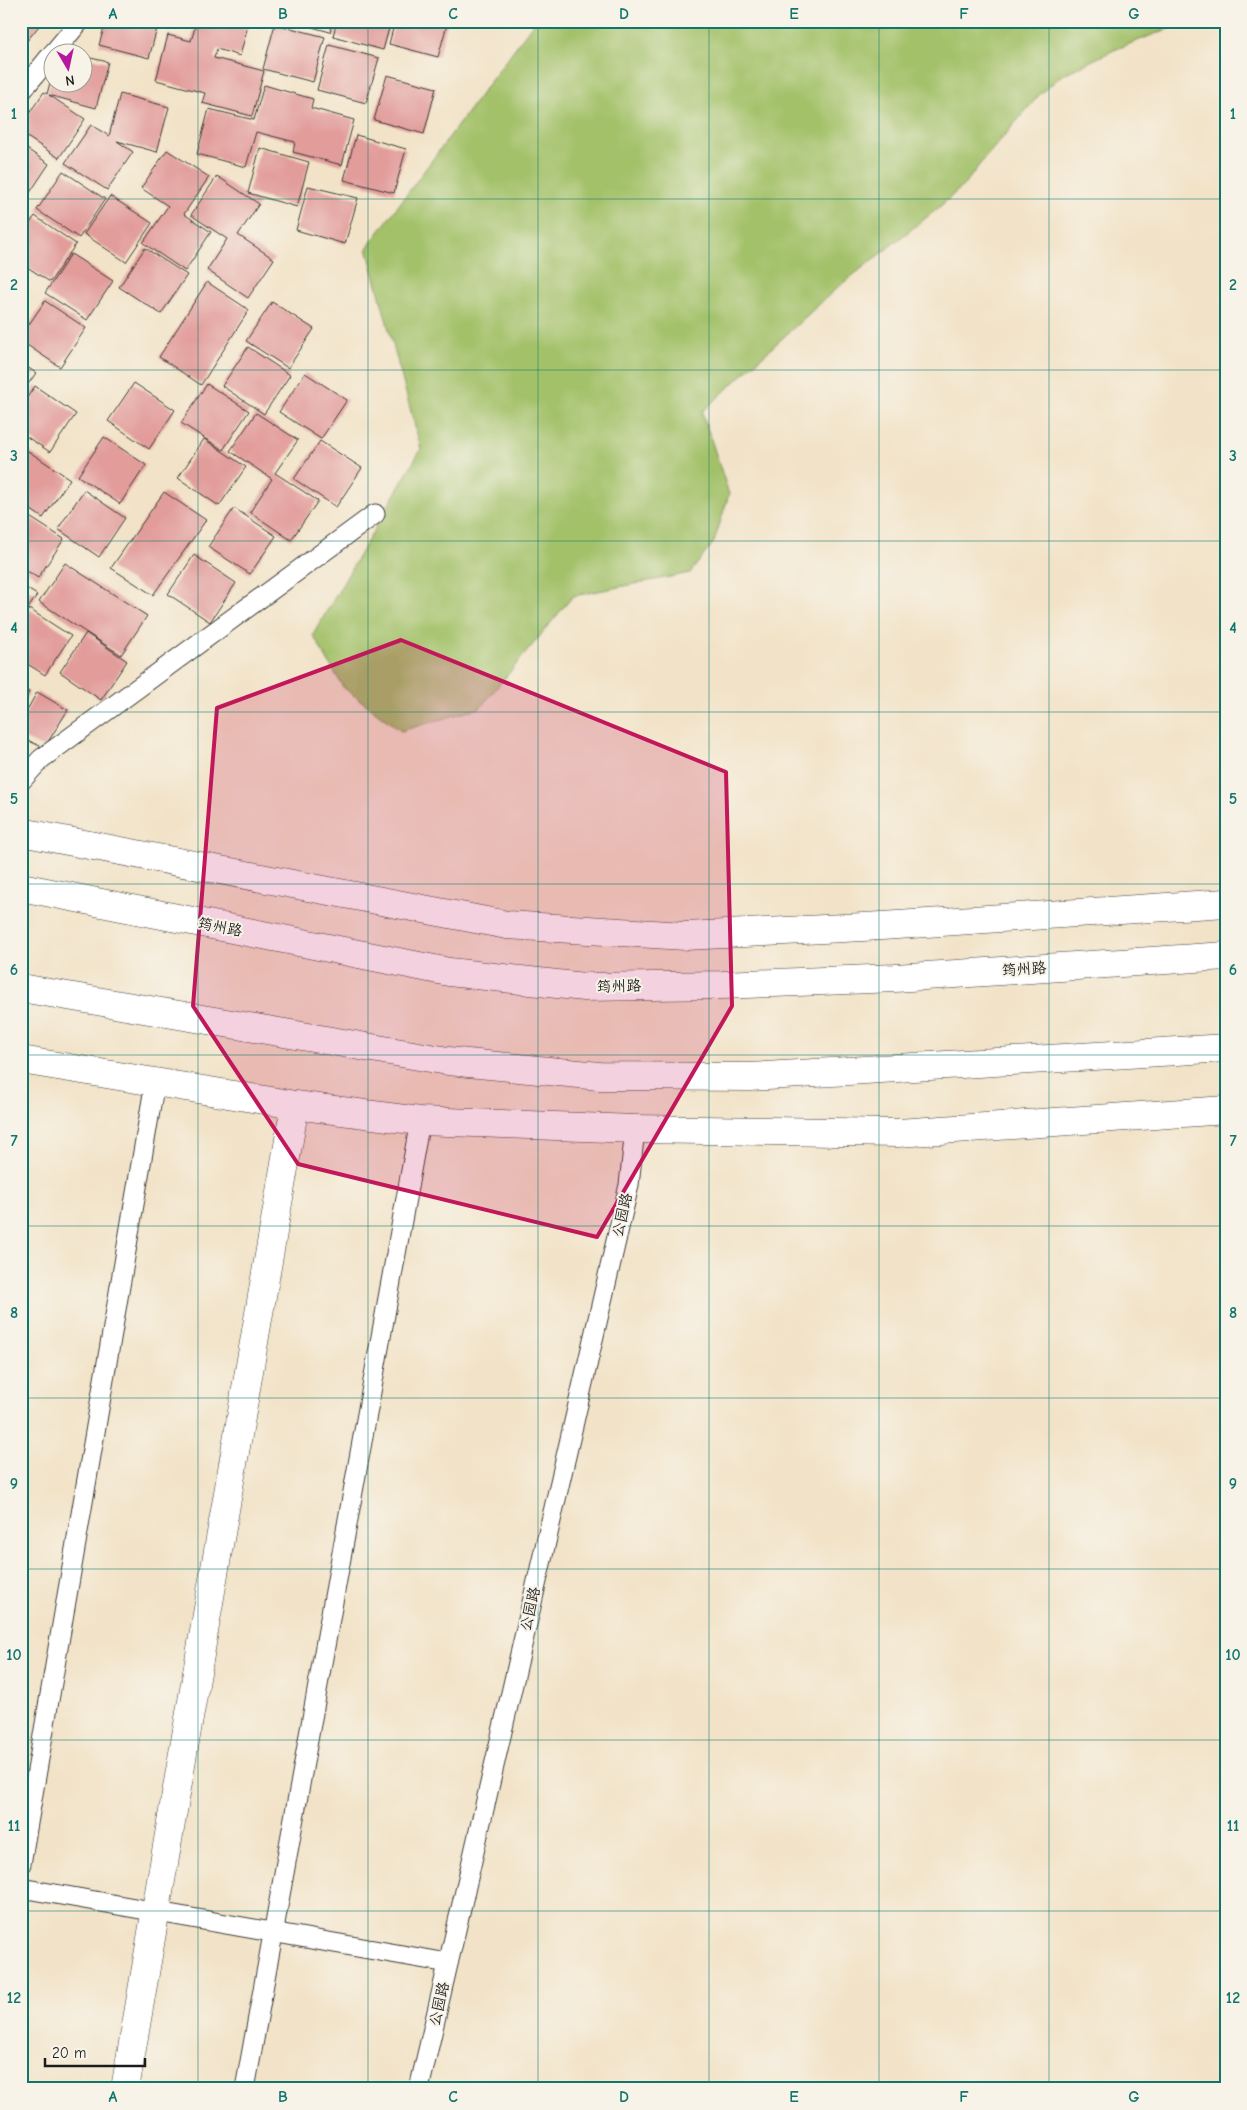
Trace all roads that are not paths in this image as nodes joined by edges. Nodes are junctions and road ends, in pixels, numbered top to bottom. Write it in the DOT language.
graph roads {
  1 [pos="80,21"];
  2 [pos="63,42"];
  3 [pos="42,67"];
  4 [pos="21,92"];
  5 [pos="375,514"];
  6 [pos="21,781"];
  7 [pos="21,832"];
  8 [pos="21,887"];
  9 [pos="1226,902"];
  10 [pos="1226,956"];
  11 [pos="21,988"];
  12 [pos="1226,1048"];
  13 [pos="22,1066"];
  14 [pos="155,1082"];
  15 [pos="295,1105"];
  16 [pos="1226,1110"];
  17 [pos="420,1121"];
  18 [pos="635,1129"];
  19 [pos="21,1864"];
  20 [pos="21,1888"];
  21 [pos="155,1911"];
  22 [pos="273,1932"];
  23 [pos="448,1963"];
  24 [pos="125,2089"];
  25 [pos="245,2089"];
  26 [pos="419,2089"];
  1 -- 2 [label="lane"];
  3 -- 4 [label="lane"];
  5 -- 6 [label="lane"];
  7 -- 9 [label="street"];
  8 -- 10 [label="street, 筠州路"];
  11 -- 12 [label="street"];
  13 -- 14 [label="street"];
  14 -- 15 [label="street"];
  14 -- 19 [label="lane"];
  15 -- 17 [label="street"];
  15 -- 21 [label="street"];
  16 -- 18 [label="street"];
  17 -- 18 [label="street"];
  17 -- 22 [label="lane"];
  18 -- 23 [label="lane, 公园路"];
  20 -- 21 [label="lane"];
  21 -- 22 [label="lane"];
  21 -- 24 [label="street"];
  22 -- 23 [label="lane"];
  22 -- 25 [label="lane"];
  23 -- 26 [label="lane, 公园路"];
}
